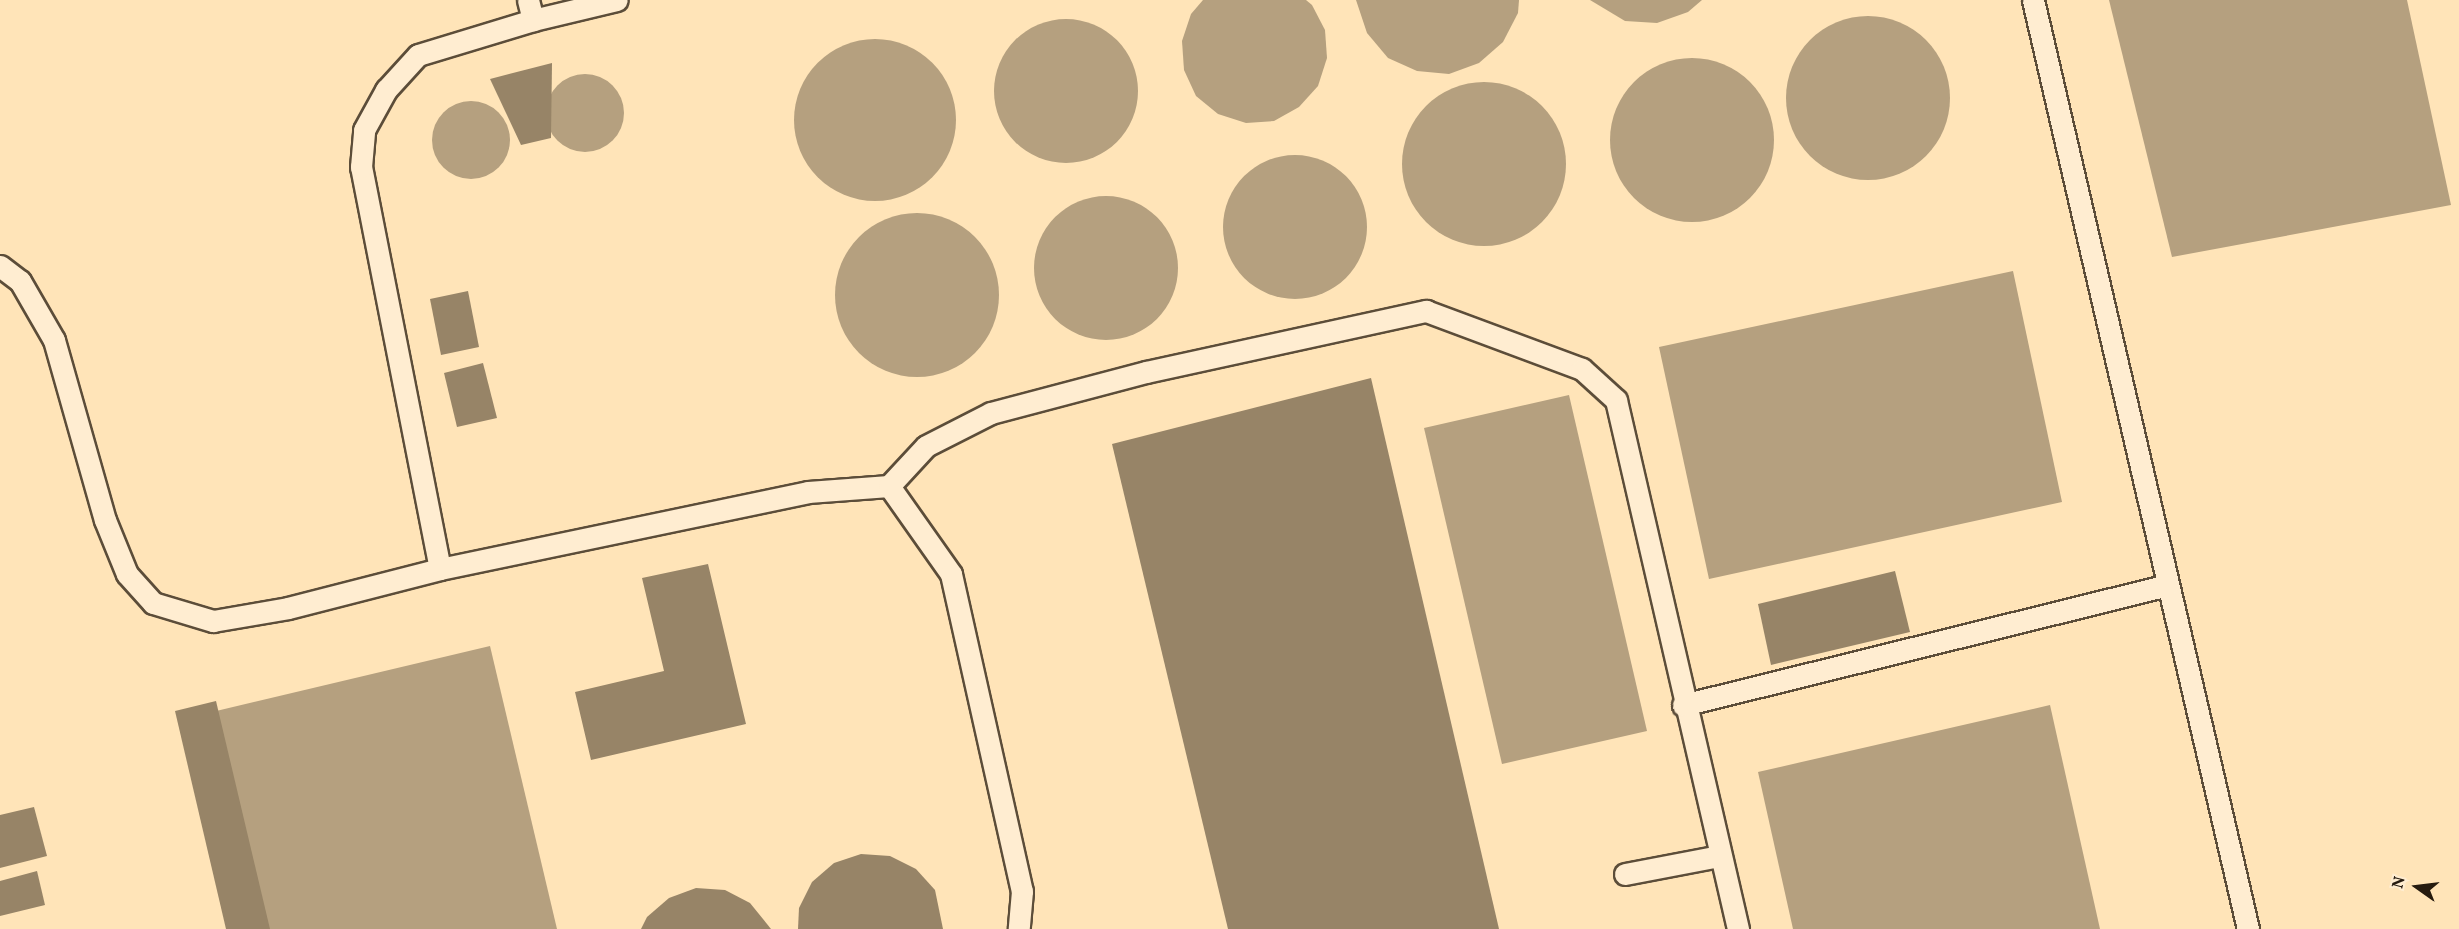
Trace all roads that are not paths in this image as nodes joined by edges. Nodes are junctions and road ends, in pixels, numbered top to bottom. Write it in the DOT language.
graph roads {
  1 [pos="617,0"];
  2 [pos="2033,0"];
  3 [pos="531,10"];
  4 [pos="0,266"];
  5 [pos="889,486"];
  6 [pos="440,569"];
  7 [pos="2168,585"];
  8 [pos="1683,705"];
  9 [pos="1719,856"];
  10 [pos="1625,874"];
  11 [pos="1019,929"];
  12 [pos="1738,929"];
  13 [pos="2248,929"];
  1 -- 3 [label="lane"];
  2 -- 7 [label="lane"];
  3 -- 6 [label="lane"];
  4 -- 6 [label="lane"];
  5 -- 6 [label="lane"];
  5 -- 8 [label="lane"];
  5 -- 11 [label="lane"];
  7 -- 8 [label="lane"];
  7 -- 13 [label="lane"];
  8 -- 9 [label="lane"];
  9 -- 10 [label="lane"];
  9 -- 12 [label="lane"];
}
